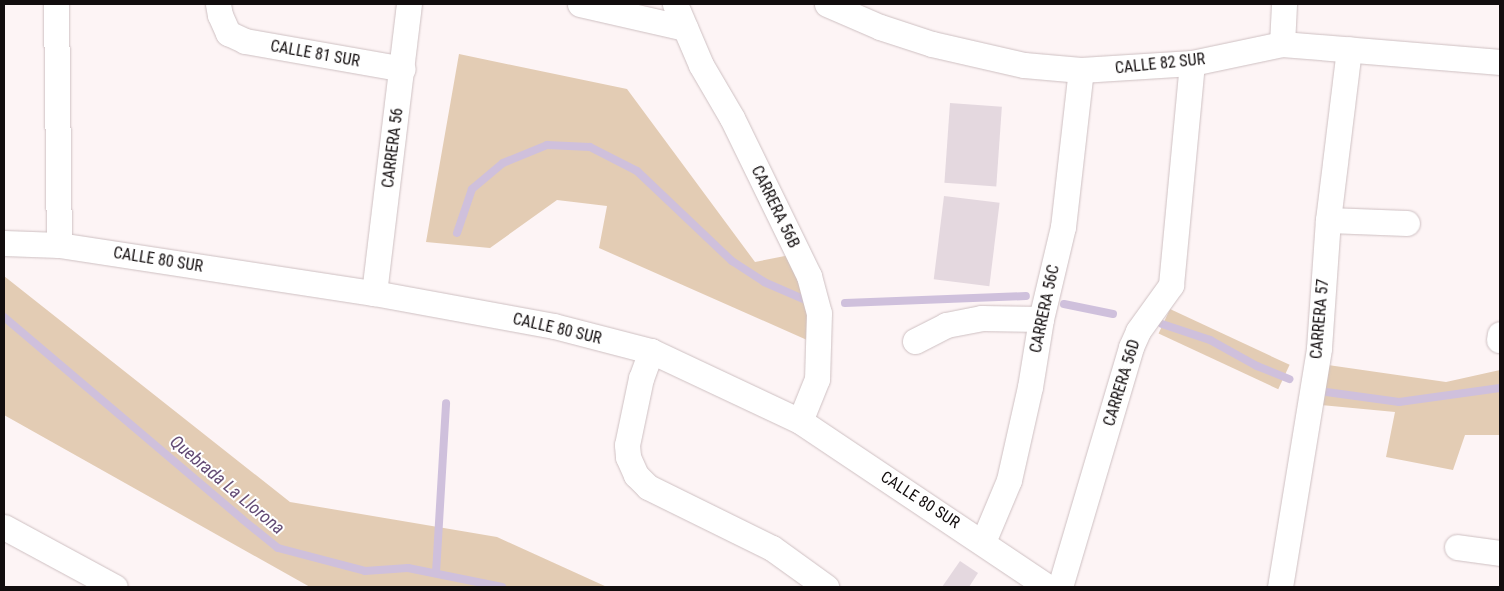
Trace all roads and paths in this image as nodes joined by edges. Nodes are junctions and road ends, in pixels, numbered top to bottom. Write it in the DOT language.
graph roads {
  1 [pos="56,4"];
  2 [pos="218,4"];
  3 [pos="409,4"];
  4 [pos="580,4"];
  5 [pos="675,4"];
  6 [pos="827,4"];
  7 [pos="1284,4"];
  8 [pos="685,28"];
  9 [pos="1282,44"];
  10 [pos="1348,49"];
  11 [pos="1500,62"];
  12 [pos="1192,63"];
  13 [pos="403,69"];
  14 [pos="1081,70"];
  15 [pos="1328,220"];
  16 [pos="1407,223"];
  17 [pos="4,243"];
  18 [pos="60,245"];
  19 [pos="374,293"];
  20 [pos="1041,319"];
  21 [pos="915,342"];
  22 [pos="651,351"];
  23 [pos="800,421"];
  24 [pos="4,527"];
  25 [pos="983,542"];
  26 [pos="1457,547"];
  27 [pos="1500,553"];
  28 [pos="115,587"];
  29 [pos="826,587"];
  30 [pos="1048,587"];
  31 [pos="1060,587"];
  32 [pos="1280,587"];
  1 -- 18 [label="street"];
  2 -- 13 [label="street, CALLE 81 SUR"];
  3 -- 13 [label="street, CARRERA 56"];
  4 -- 8 [label="street"];
  5 -- 8 [label="street, CARRERA 56B"];
  6 -- 14 [label="street, CALLE 82 SUR"];
  7 -- 9 [label="street"];
  8 -- 23 [label="street, CARRERA 56B"];
  9 -- 10 [label="street, CALLE 82 SUR"];
  9 -- 12 [label="street, CALLE 82 SUR"];
  10 -- 11 [label="street, CALLE 82 SUR"];
  10 -- 15 [label="street, CARRERA 57"];
  12 -- 14 [label="street, CALLE 82 SUR"];
  12 -- 31 [label="street, CARRERA 56D"];
  13 -- 19 [label="street, CARRERA 56"];
  14 -- 20 [label="street, CARRERA 56C"];
  15 -- 16 [label="street"];
  15 -- 32 [label="street, CARRERA 57"];
  17 -- 18 [label="street, CALLE 80 SUR"];
  18 -- 19 [label="street, CALLE 80 SUR"];
  19 -- 22 [label="street, CALLE 80 SUR"];
  20 -- 21 [label="street"];
  20 -- 25 [label="street, CARRERA 56C"];
  22 -- 23 [label="street, CALLE 80 SUR"];
  22 -- 29 [label="street"];
  23 -- 25 [label="street, CALLE 80 SUR"];
  24 -- 28 [label="street"];
  25 -- 30 [label="street, CALLE 80 SUR"];
  26 -- 27 [label="street"];
}
